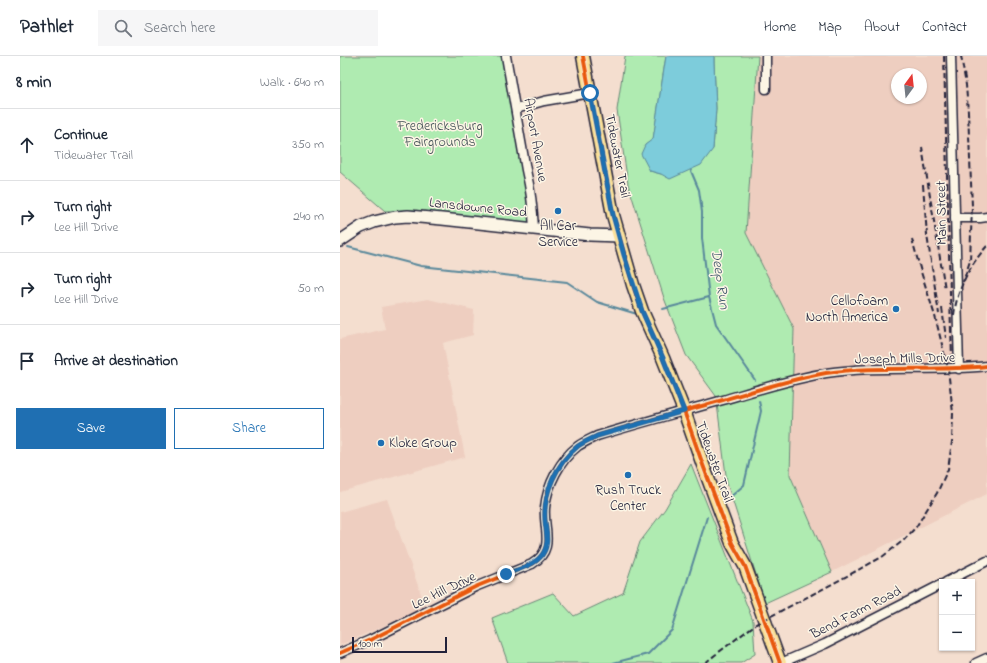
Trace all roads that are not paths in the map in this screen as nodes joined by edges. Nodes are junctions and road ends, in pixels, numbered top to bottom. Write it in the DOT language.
graph roads {
  1 [pos="506,56"];
  2 [pos="583,56"];
  3 [pos="766,56"];
  4 [pos="951,56"];
  5 [pos="766,89"];
  6 [pos="590,93"];
  7 [pos="516,109"];
  8 [pos="987,217"];
  9 [pos="955,218"];
  10 [pos="534,229"];
  11 [pos="618,236"];
  12 [pos="340,241"];
  13 [pos="987,366"];
  14 [pos="959,369"];
  15 [pos="684,411"];
  16 [pos="987,561"];
  17 [pos="952,579"];
  18 [pos="939,586"];
  19 [pos="340,653"];
  20 [pos="987,658"];
  21 [pos="781,663"];
  22 [pos="976,663"];
  1 -- 7 [label="street, Airport Avenue"];
  2 -- 6 [label="main road, Tidewater Trail"];
  3 -- 5 [label="street"];
  4 -- 9 [label="street, Main Street"];
  6 -- 7 [label="street"];
  6 -- 11 [label="main road, Tidewater Trail"];
  7 -- 10 [label="street, Airport Avenue"];
  8 -- 9 [label="street"];
  9 -- 14 [label="street, Main Street"];
  10 -- 11 [label="main road, Lansdowne Road"];
  10 -- 12 [label="main road, Lansdowne Road"];
  11 -- 15 [label="main road, Tidewater Trail"];
  13 -- 14 [label="street, Joseph Mills Drive"];
  14 -- 15 [label="street, Joseph Mills Drive"];
  15 -- 19 [label="street, Lee Hill Drive"];
  15 -- 21 [label="main road, Tidewater Trail"];
  16 -- 17 [label="street"];
  18 -- 21 [label="street, Bend Farm Road"];
  20 -- 22 [label="street"];
}
